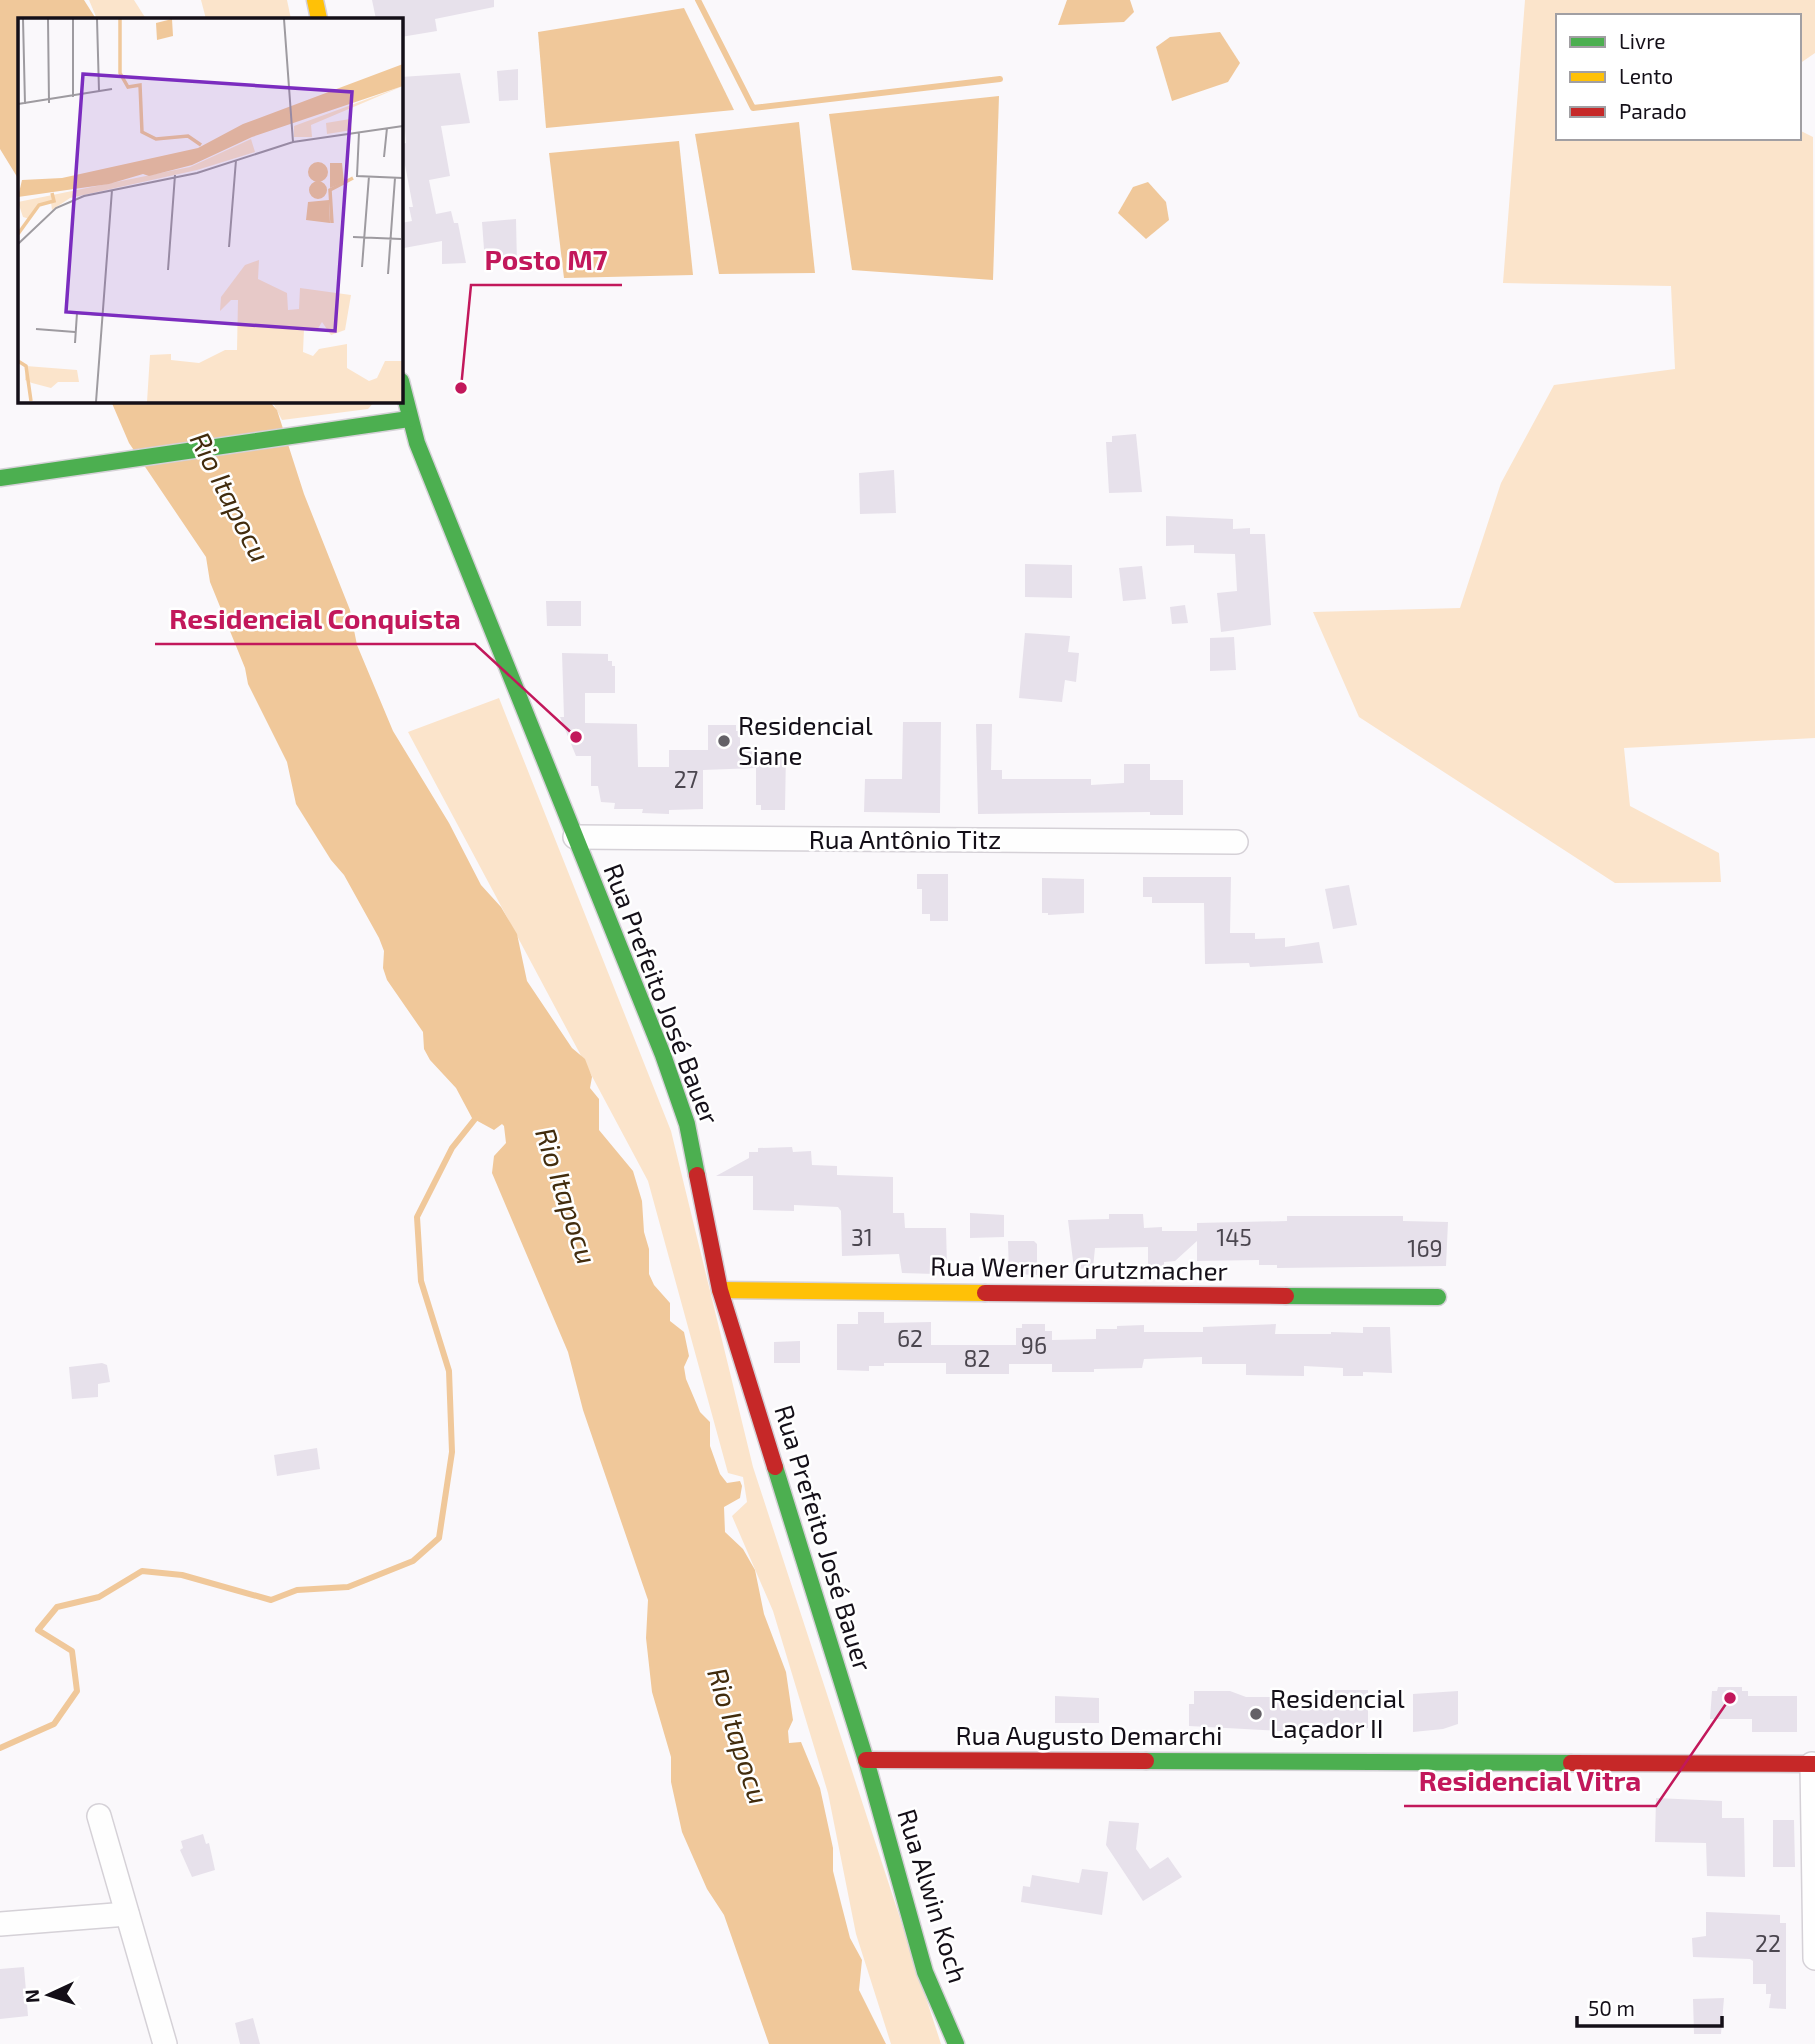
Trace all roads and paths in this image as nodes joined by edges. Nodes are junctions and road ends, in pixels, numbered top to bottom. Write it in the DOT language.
graph roads {
  1 [pos="315,0"];
  2 [pos="319,18"];
  3 [pos="402,386"];
  4 [pos="409,419"];
  5 [pos="0,478"];
  6 [pos="575,838"];
  7 [pos="1236,842"];
  8 [pos="720,1290"];
  9 [pos="1438,1297"];
  10 [pos="866,1760"];
  11 [pos="1813,1764"];
  12 [pos="99,1815"];
  13 [pos="127,1914"];
  14 [pos="0,1924"];
  15 [pos="1815,1958"];
  16 [pos="165,2044"];
  17 [pos="956,2044"];
  1 -- 2 [label="street"];
  3 -- 4 [label="street, Rua Prefeito José Bauer"];
  4 -- 5 [label="street"];
  4 -- 6 [label="street, Rua Prefeito José Bauer"];
  6 -- 7 [label="street, Rua Antônio Titz"];
  6 -- 8 [label="street, Rua Prefeito José Bauer"];
  8 -- 9 [label="street, Rua Werner Grutzmacher"];
  8 -- 10 [label="street, Rua Prefeito José Bauer"];
  10 -- 11 [label="street, Rua Augusto Demarchi"];
  10 -- 17 [label="street, Rua Alwin Koch"];
  11 -- 15 [label="street"];
  12 -- 13 [label="street"];
  13 -- 14 [label="street"];
  13 -- 16 [label="street"];
}
